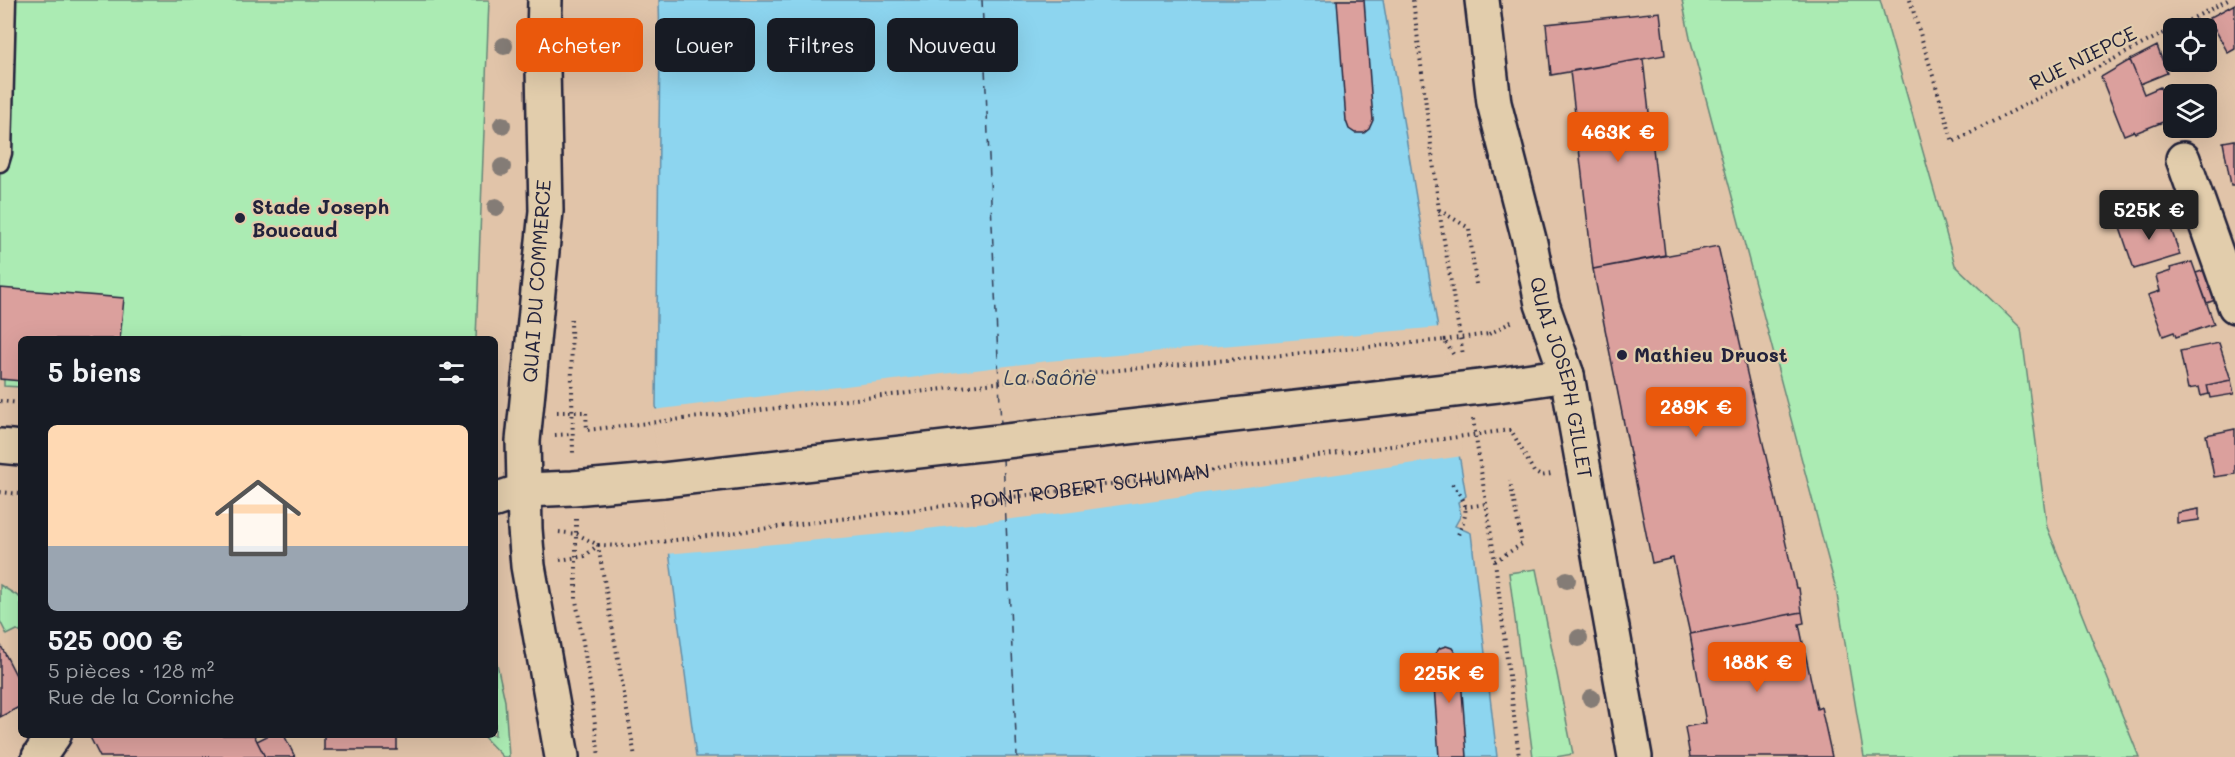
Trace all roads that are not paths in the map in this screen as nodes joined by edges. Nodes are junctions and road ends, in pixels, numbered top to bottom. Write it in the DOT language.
graph roads {
  1 [pos="7,0"];
  2 [pos="545,0"];
  3 [pos="1484,1"];
  4 [pos="2183,159"];
  5 [pos="0,163"];
  6 [pos="2235,306"];
  7 [pos="1567,375"];
  8 [pos="0,446"];
  9 [pos="18,448"];
  10 [pos="498,481"];
  11 [pos="510,495"];
  12 [pos="52,738"];
  13 [pos="39,757"];
  14 [pos="562,757"];
  15 [pos="1635,757"];
  1 -- 5 [label="lane"];
  2 -- 11 [label="main road, QUAI DU COMMERCE"];
  3 -- 7 [label="main road, QUAI JOSEPH GILLET"];
  4 -- 6 [label="main road"];
  7 -- 11 [label="main road, bridge"];
  7 -- 15 [label="main road, QUAI JOSEPH GILLET"];
  8 -- 9 [label="main road"];
  10 -- 11 [label="main road"];
  11 -- 14 [label="main road, QUAI DU COMMERCE"];
  12 -- 13 [label="main road"];
}
